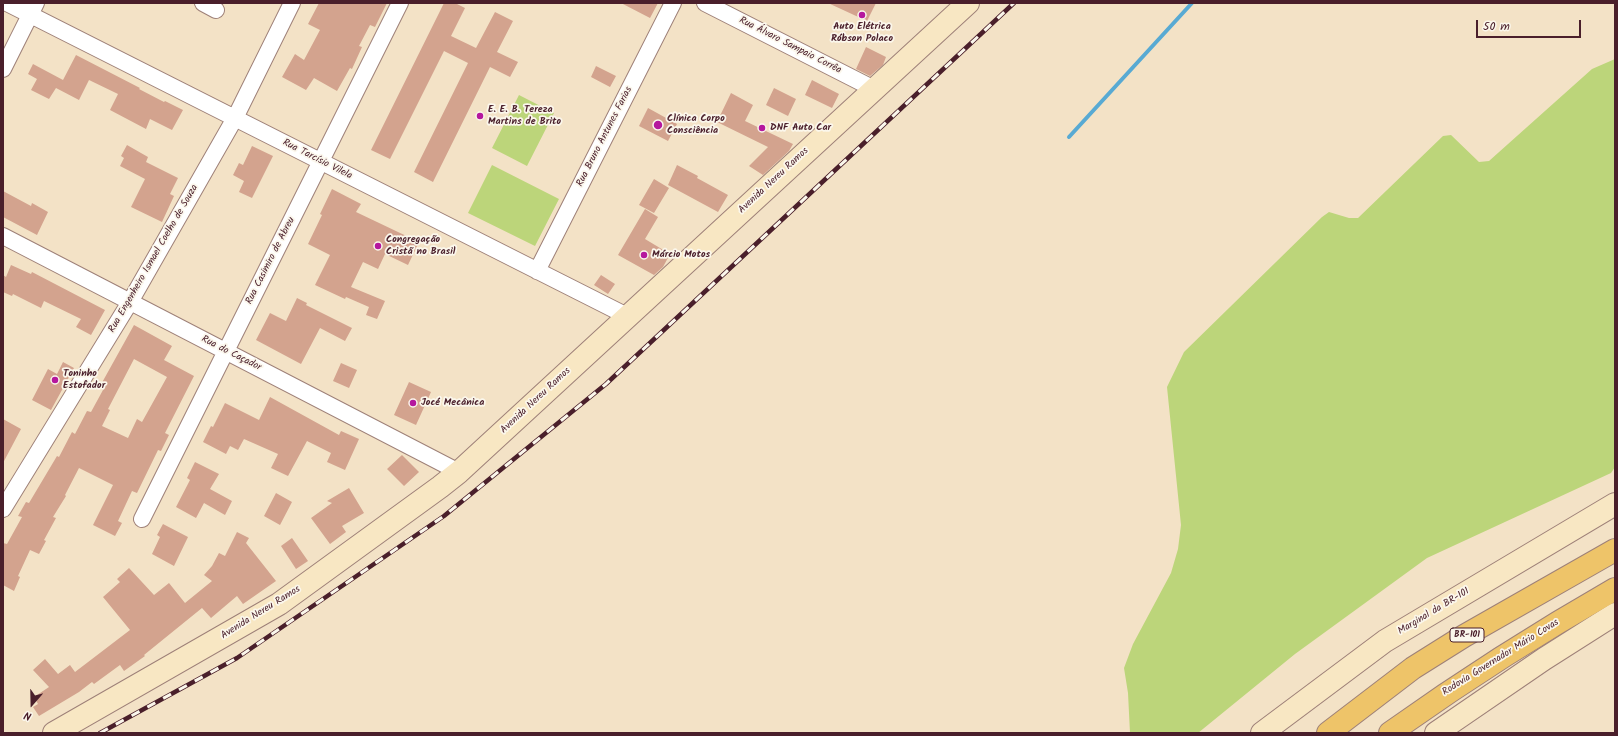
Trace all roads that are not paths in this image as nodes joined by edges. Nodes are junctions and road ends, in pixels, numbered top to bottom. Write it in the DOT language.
graph roads {
  1 [pos="7,3"];
  2 [pos="292,3"];
  3 [pos="400,3"];
  4 [pos="673,3"];
  5 [pos="705,3"];
  6 [pos="968,3"];
  7 [pos="33,9"];
  8 [pos="3,69"];
  9 [pos="874,88"];
  10 [pos="235,118"];
  11 [pos="321,162"];
  12 [pos="3,236"];
  13 [pos="537,270"];
  14 [pos="130,302"];
  15 [pos="627,316"];
  16 [pos="226,351"];
  17 [pos="459,472"];
  18 [pos="1615,504"];
  19 [pos="3,509"];
  20 [pos="142,519"];
  21 [pos="1615,550"];
  22 [pos="1615,589"];
  23 [pos="1615,614"];
  24 [pos="54,733"];
  25 [pos="1262,733"];
  26 [pos="1328,733"];
  27 [pos="1390,733"];
  28 [pos="1436,733"];
  1 -- 7 [label="street, Rua Tarcísio Vilela"];
  2 -- 10 [label="street, Rua Engenheiro Ismael Coelho de Souza"];
  3 -- 11 [label="street, Rua Casimiro de Abreu"];
  4 -- 13 [label="street, Rua Bruno Antunes Farias"];
  5 -- 9 [label="street, Rua Álvaro Sampaio Corrêa"];
  6 -- 9 [label="main road, Avenida Nereu Ramos"];
  7 -- 8 [label="street"];
  7 -- 10 [label="street, Rua Tarcísio Vilela"];
  9 -- 15 [label="main road, Avenida Nereu Ramos"];
  10 -- 11 [label="street, Rua Tarcísio Vilela"];
  10 -- 14 [label="street, Rua Engenheiro Ismael Coelho de Souza"];
  11 -- 13 [label="street, Rua Tarcísio Vilela"];
  11 -- 16 [label="street, Rua Casimiro de Abreu"];
  12 -- 14 [label="street, Rua do Caçador"];
  13 -- 15 [label="street, Rua Tarcísio Vilela"];
  14 -- 16 [label="street, Rua do Caçador"];
  14 -- 19 [label="street, Rua Engenheiro Ismael Coelho de Souza"];
  15 -- 17 [label="main road, Avenida Nereu Ramos"];
  16 -- 17 [label="street, Rua do Caçador"];
  16 -- 20 [label="street, Rua Casimiro de Abreu"];
  17 -- 24 [label="main road, Avenida Nereu Ramos"];
  18 -- 25 [label="main road, Marginal da BR-101"];
  21 -- 26 [label="highway, BR-101"];
  22 -- 27 [label="highway, Rodovia Governador Mário Covas"];
  23 -- 28 [label="main road"];
}
